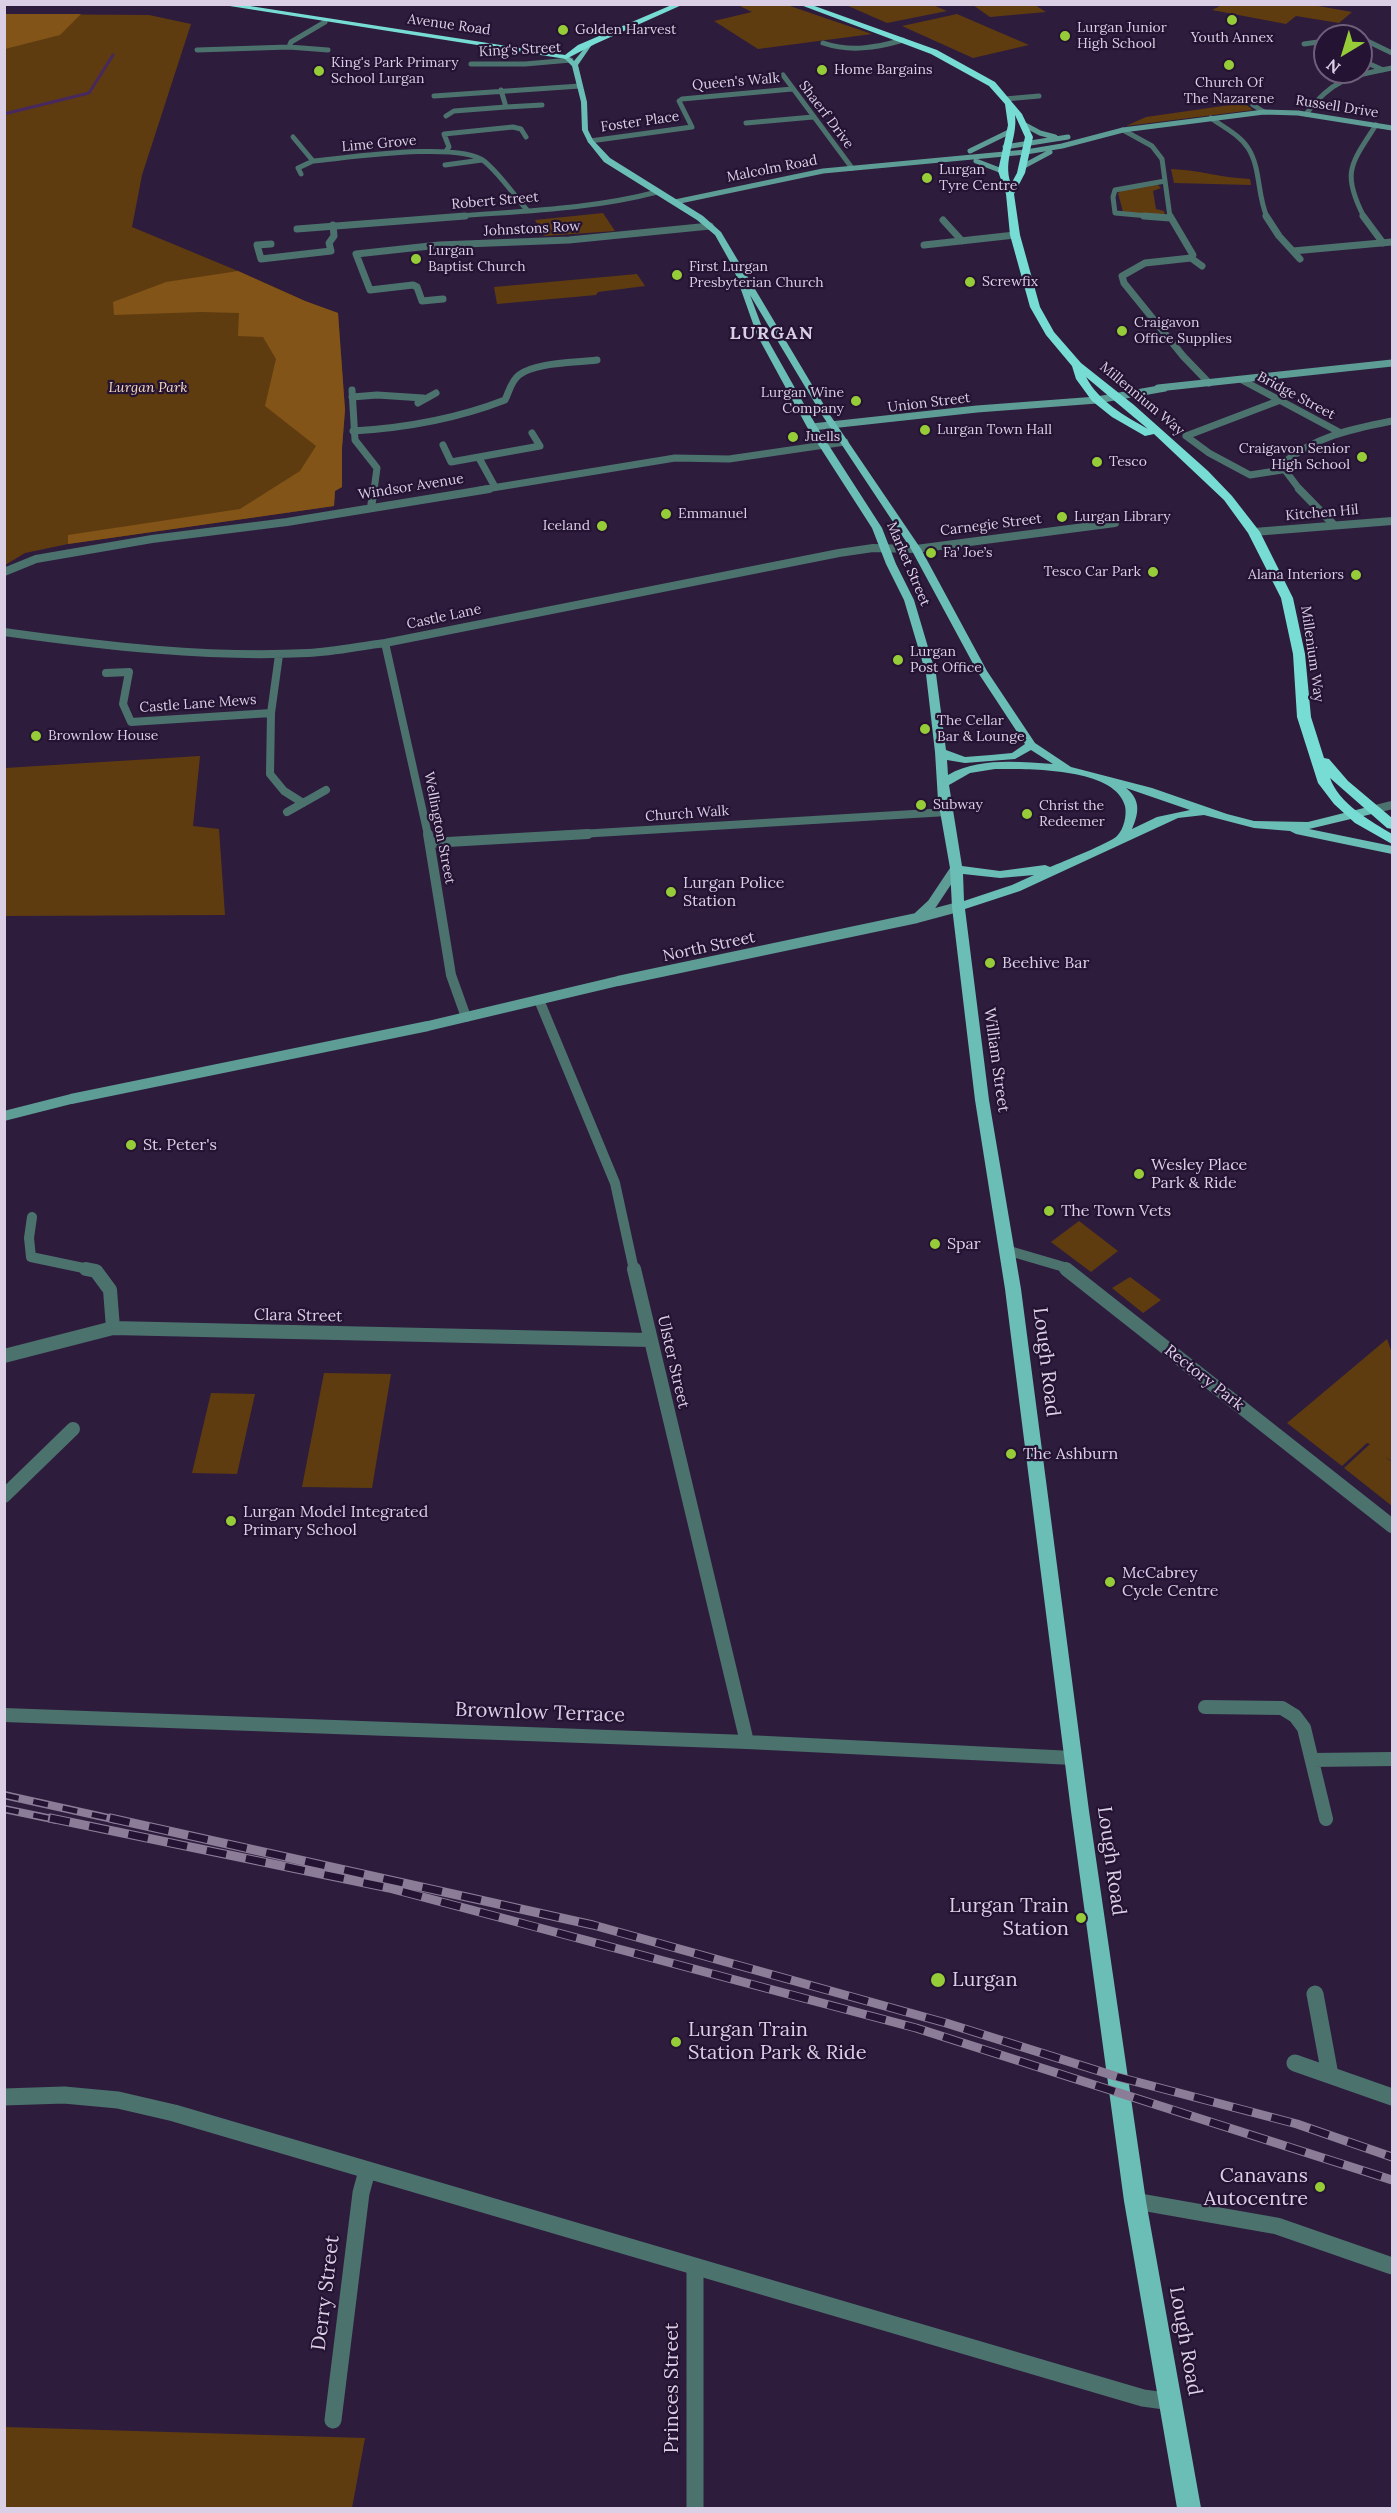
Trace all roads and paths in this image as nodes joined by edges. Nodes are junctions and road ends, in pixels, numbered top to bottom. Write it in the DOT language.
graph roads {
  1 [pos="220,4"];
  2 [pos="681,4"];
  3 [pos="801,4"];
  4 [pos="325,22"];
  5 [pos="903,40"];
  6 [pos="823,43"];
  7 [pos="1313,43"];
  8 [pos="1304,44"];
  9 [pos="1373,44"];
  10 [pos="289,47"];
  11 [pos="197,50"];
  12 [pos="328,50"];
  13 [pos="1392,53"];
  14 [pos="568,59"];
  15 [pos="471,64"];
  16 [pos="1373,65"];
  17 [pos="1392,68"];
  18 [pos="1383,70"];
  19 [pos="1373,71"];
  20 [pos="783,75"];
  21 [pos="1333,84"];
  22 [pos="580,86"];
  23 [pos="792,89"];
  24 [pos="501,90"];
  25 [pos="434,96"];
  26 [pos="1039,96"];
  27 [pos="1007,102"];
  28 [pos="542,105"];
  29 [pos="1253,105"];
  30 [pos="506,107"];
  31 [pos="1264,112"];
  32 [pos="1018,114"];
  33 [pos="1306,114"];
  34 [pos="446,116"];
  35 [pos="813,117"];
  36 [pos="508,118"];
  37 [pos="1211,118"];
  38 [pos="746,123"];
  39 [pos="1025,125"];
  40 [pos="1376,125"];
  41 [pos="692,126"];
  42 [pos="513,127"];
  43 [pos="1392,128"];
  44 [pos="1123,130"];
  45 [pos="1011,131"];
  46 [pos="1099,135"];
  47 [pos="293,137"];
  48 [pos="526,137"];
  49 [pos="1062,138"];
  50 [pos="1090,138"];
  51 [pos="590,141"];
  52 [pos="1062,146"];
  53 [pos="1017,149"];
  54 [pos="970,151"];
  55 [pos="446,152"];
  56 [pos="966,159"];
  57 [pos="483,160"];
  58 [pos="910,160"];
  59 [pos="313,161"];
  60 [pos="445,165"];
  61 [pos="876,165"];
  62 [pos="1022,167"];
  63 [pos="852,168"];
  64 [pos="1002,171"];
  65 [pos="301,174"];
  66 [pos="1165,181"];
  67 [pos="657,192"];
  68 [pos="1009,193"];
  69 [pos="675,202"];
  70 [pos="527,210"];
  71 [pos="1170,218"];
  72 [pos="943,220"];
  73 [pos="333,225"];
  74 [pos="710,226"];
  75 [pos="297,229"];
  76 [pos="1015,235"];
  77 [pos="962,241"];
  78 [pos="1392,242"];
  79 [pos="1383,243"];
  80 [pos="271,244"];
  81 [pos="924,245"];
  82 [pos="1293,251"];
  83 [pos="1191,258"];
  84 [pos="1300,259"];
  85 [pos="736,266"];
  86 [pos="1202,266"];
  87 [pos="443,299"];
  88 [pos="762,306"];
  89 [pos="749,307"];
  90 [pos="790,353"];
  91 [pos="772,355"];
  92 [pos="597,360"];
  93 [pos="1392,363"];
  94 [pos="1077,365"];
  95 [pos="1242,380"];
  96 [pos="1209,383"];
  97 [pos="436,393"];
  98 [pos="1105,396"];
  99 [pos="423,399"];
  100 [pos="1278,401"];
  101 [pos="414,406"];
  102 [pos="1392,421"];
  103 [pos="833,426"];
  104 [pos="812,427"];
  105 [pos="353,431"];
  106 [pos="1339,432"];
  107 [pos="532,433"];
  108 [pos="845,442"];
  109 [pos="443,445"];
  110 [pos="824,446"];
  111 [pos="1186,457"];
  112 [pos="478,458"];
  113 [pos="1282,470"];
  114 [pos="495,487"];
  115 [pos="371,507"];
  116 [pos="1392,521"];
  117 [pos="1115,523"];
  118 [pos="1334,525"];
  119 [pos="1070,529"];
  120 [pos="1254,532"];
  121 [pos="1076,538"];
  122 [pos="885,548"];
  123 [pos="916,549"];
  124 [pos="4,572"];
  125 [pos="4,632"];
  126 [pos="385,643"];
  127 [pos="279,655"];
  128 [pos="106,673"];
  129 [pos="272,713"];
  130 [pos="1031,745"];
  131 [pos="1316,751"];
  132 [pos="941,752"];
  133 [pos="1065,768"];
  134 [pos="1108,780"];
  135 [pos="943,784"];
  136 [pos="326,790"];
  137 [pos="303,803"];
  138 [pos="1392,805"];
  139 [pos="1372,810"];
  140 [pos="287,812"];
  141 [pos="947,812"];
  142 [pos="1204,812"];
  143 [pos="1351,818"];
  144 [pos="1390,821"];
  145 [pos="1284,828"];
  146 [pos="1121,840"];
  147 [pos="1392,840"];
  148 [pos="430,843"];
  149 [pos="1392,850"];
  150 [pos="1060,866"];
  151 [pos="956,868"];
  152 [pos="958,907"];
  153 [pos="917,918"];
  154 [pos="539,1000"];
  155 [pos="466,1017"];
  156 [pos="4,1116"];
  157 [pos="32,1217"];
  158 [pos="1001,1218"];
  159 [pos="1006,1250"];
  160 [pos="113,1328"];
  161 [pos="650,1340"];
  162 [pos="4,1356"];
  163 [pos="73,1429"];
  164 [pos="4,1496"];
  165 [pos="1392,1526"];
  166 [pos="1205,1707"];
  167 [pos="4,1715"];
  168 [pos="747,1742"];
  169 [pos="1073,1758"];
  170 [pos="1392,1759"];
  171 [pos="1312,1760"];
  172 [pos="1326,1820"];
  173 [pos="1315,1994"];
  174 [pos="1295,2063"];
  175 [pos="1330,2075"];
  176 [pos="4,2097"];
  177 [pos="1392,2097"];
  178 [pos="367,2171"];
  179 [pos="1135,2201"];
  180 [pos="1392,2266"];
  181 [pos="695,2267"];
  182 [pos="1172,2402"];
  183 [pos="333,2420"];
  184 [pos="694,2508"];
  185 [pos="1189,2508"];
  1 -- 4 [label="highway, Avenue Road"];
  2 -- 14 [label="highway"];
  3 -- 5 [label="highway, Millennium Way"];
  4 -- 10 [label="street"];
  4 -- 14 [label="highway, Avenue Road"];
  5 -- 6 [label="street"];
  5 -- 27 [label="highway, Millennium Way"];
  7 -- 8 [label="street"];
  9 -- 13 [label="street"];
  10 -- 11 [label="street"];
  10 -- 12 [label="street"];
  14 -- 15 [label="street, King's Street"];
  14 -- 22 [label="main road"];
  16 -- 18 [label="street"];
  17 -- 18 [label="street"];
  18 -- 19 [label="street"];
  20 -- 23 [label="street, Shaerf Drive"];
  21 -- 33 [label="street"];
  22 -- 24 [label="street"];
  22 -- 51 [label="main road"];
  23 -- 35 [label="street, Shaerf Drive"];
  23 -- 41 [label="street, Queen's Walk"];
  24 -- 25 [label="street"];
  24 -- 30 [label="street"];
  26 -- 27 [label="street"];
  27 -- 32 [label="highway, Millennium Way"];
  27 -- 45 [label="highway, Millennium Way"];
  28 -- 30 [label="street"];
  29 -- 31 [label="street"];
  30 -- 34 [label="street"];
  31 -- 33 [label="street, Russell Drive"];
  31 -- 37 [label="street, Russell Drive"];
  32 -- 39 [label="highway, Millennium Way"];
  32 -- 53 [label="highway"];
  33 -- 40 [label="street, Russell Drive"];
  35 -- 38 [label="street"];
  35 -- 63 [label="street, Shaerf Drive"];
  36 -- 42 [label="street"];
  37 -- 44 [label="street, Russell Drive"];
  37 -- 82 [label="street"];
  39 -- 49 [label="street"];
  39 -- 53 [label="highway, Millennium Way"];
  40 -- 43 [label="street, Russell Drive"];
  40 -- 79 [label="street"];
  41 -- 51 [label="street, Foster Place"];
  42 -- 48 [label="street"];
  42 -- 55 [label="street"];
  44 -- 46 [label="street, Russell Drive"];
  44 -- 66 [label="street"];
  45 -- 53 [label="highway, Millennium Way"];
  45 -- 54 [label="street"];
  46 -- 49 [label="street"];
  46 -- 50 [label="street"];
  47 -- 59 [label="street"];
  49 -- 53 [label="street"];
  50 -- 52 [label="street"];
  50 -- 53 [label="street"];
  51 -- 67 [label="main road"];
  52 -- 53 [label="street"];
  52 -- 62 [label="street"];
  53 -- 54 [label="street, Malcolm Road"];
  53 -- 56 [label="street, Malcolm Road"];
  53 -- 58 [label="street"];
  53 -- 62 [label="highway, Millennium Way"];
  53 -- 64 [label="highway, Millennium Way"];
  53 -- 68 [label="highway"];
  54 -- 58 [label="street, Malcolm Road"];
  55 -- 57 [label="street, Lime Grove"];
  55 -- 59 [label="street, Lime Grove"];
  56 -- 61 [label="street, Malcolm Road"];
  56 -- 64 [label="street"];
  57 -- 60 [label="street"];
  57 -- 70 [label="street"];
  58 -- 61 [label="street, Malcolm Road"];
  59 -- 65 [label="street"];
  61 -- 63 [label="street, Malcolm Road"];
  62 -- 68 [label="highway, Millennium Way"];
  63 -- 69 [label="street, Malcolm Road"];
  64 -- 68 [label="highway, Millennium Way"];
  66 -- 71 [label="street"];
  66 -- 71 [label="street"];
  67 -- 69 [label="main road"];
  67 -- 70 [label="street, Robert Street"];
  68 -- 76 [label="highway, Millennium Way"];
  69 -- 74 [label="main road"];
  70 -- 73 [label="street, Robert Street"];
  71 -- 83 [label="street"];
  72 -- 77 [label="street"];
  73 -- 75 [label="street, Robert Street"];
  73 -- 80 [label="street"];
  74 -- 85 [label="main road"];
  74 -- 87 [label="street, Johnstons Row"];
  76 -- 77 [label="street"];
  76 -- 94 [label="highway, Millennium Way"];
  77 -- 81 [label="street"];
  78 -- 79 [label="street"];
  79 -- 82 [label="street"];
  82 -- 84 [label="street"];
  83 -- 86 [label="street"];
  83 -- 96 [label="street"];
  85 -- 88 [label="main road, Market Street"];
  85 -- 89 [label="main road, Market Street"];
  88 -- 89 [label="main road"];
  88 -- 90 [label="main road, Market Street"];
  89 -- 91 [label="main road, Market Street"];
  90 -- 91 [label="main road"];
  90 -- 103 [label="main road, Market Street"];
  91 -- 104 [label="main road, Market Street"];
  92 -- 105 [label="street"];
  93 -- 95 [label="street, Union Street"];
  94 -- 98 [label="highway, Millennium Way"];
  94 -- 98 [label="highway, Millennium Way"];
  95 -- 96 [label="street, Union Street"];
  95 -- 100 [label="street, Bridge Street"];
  96 -- 98 [label="street, Union Street"];
  97 -- 99 [label="street"];
  98 -- 103 [label="street, Union Street"];
  98 -- 111 [label="highway, Millennium Way"];
  98 -- 111 [label="highway, Millennium Way"];
  99 -- 101 [label="street"];
  99 -- 105 [label="street"];
  100 -- 106 [label="street, Bridge Street"];
  100 -- 113 [label="street"];
  102 -- 106 [label="street"];
  103 -- 104 [label="street, Union Street"];
  103 -- 108 [label="main road, Market Street"];
  104 -- 110 [label="main road, Market Street"];
  105 -- 115 [label="street"];
  106 -- 113 [label="street"];
  107 -- 112 [label="street"];
  108 -- 110 [label="street, Windsor Avenue"];
  108 -- 123 [label="main road, Market Street"];
  109 -- 112 [label="street"];
  110 -- 114 [label="street, Windsor Avenue"];
  110 -- 122 [label="main road, Market Street"];
  111 -- 120 [label="highway, Millennium Way"];
  112 -- 114 [label="street"];
  113 -- 118 [label="street"];
  114 -- 115 [label="street, Windsor Avenue"];
  115 -- 124 [label="street, Windsor Avenue"];
  116 -- 118 [label="street, Kitchen Hil"];
  117 -- 119 [label="street, Carnegie Street"];
  118 -- 120 [label="street, Kitchen Hil"];
  119 -- 121 [label="street"];
  119 -- 123 [label="street, Carnegie Street"];
  120 -- 131 [label="highway, Millenium Way"];
  122 -- 123 [label="street, Carnegie Street"];
  122 -- 126 [label="street, Castle Lane"];
  122 -- 132 [label="main road, Market Street"];
  123 -- 130 [label="main road, Market Street"];
  125 -- 127 [label="street, Castle Lane"];
  126 -- 127 [label="street, Castle Lane"];
  126 -- 148 [label="street, Wellington Street"];
  127 -- 129 [label="street, Castle Lane Mews"];
  128 -- 129 [label="street, Castle Lane Mews"];
  129 -- 137 [label="street, Castle Lane Mews"];
  130 -- 132 [label="main road"];
  130 -- 133 [label="main road, Market Street"];
  131 -- 139 [label="highway, Millenium Way"];
  131 -- 143 [label="highway, Millenium Way"];
  132 -- 135 [label="main road, Market Street"];
  133 -- 134 [label="main road"];
  133 -- 135 [label="main road"];
  134 -- 142 [label="main road"];
  134 -- 146 [label="main road"];
  135 -- 141 [label="main road, Market Street"];
  136 -- 137 [label="street"];
  137 -- 140 [label="street"];
  138 -- 139 [label="street"];
  139 -- 143 [label="main road"];
  139 -- 144 [label="highway, Millenium Way"];
  141 -- 148 [label="street, Church Walk"];
  141 -- 151 [label="main road, Market Street"];
  142 -- 145 [label="main road"];
  142 -- 146 [label="main road"];
  143 -- 144 [label="main road"];
  143 -- 145 [label="main road"];
  143 -- 147 [label="highway, Millenium Way"];
  145 -- 149 [label="main road"];
  146 -- 150 [label="main road"];
  148 -- 155 [label="street, Wellington Street"];
  150 -- 151 [label="main road"];
  150 -- 152 [label="main road"];
  151 -- 152 [label="main road, Market Street"];
  151 -- 153 [label="street"];
  152 -- 153 [label="street, North Street"];
  152 -- 158 [label="main road, William Street"];
  153 -- 154 [label="street, North Street"];
  154 -- 155 [label="street, North Street"];
  154 -- 161 [label="street, Ulster Street"];
  155 -- 156 [label="street, North Street"];
  157 -- 160 [label="street"];
  158 -- 159 [label="main road, Lough Road"];
  159 -- 165 [label="street, Rectory Park"];
  159 -- 169 [label="main road, Lough Road"];
  160 -- 161 [label="street, Clara Street"];
  160 -- 162 [label="street, Clara Street"];
  161 -- 168 [label="street, Ulster Street"];
  163 -- 164 [label="street"];
  166 -- 171 [label="street"];
  167 -- 168 [label="street, Brownlow Terrace"];
  168 -- 169 [label="street, Brownlow Terrace"];
  169 -- 179 [label="main road, Lough Road"];
  170 -- 171 [label="street"];
  171 -- 172 [label="street"];
  173 -- 175 [label="street"];
  174 -- 175 [label="street"];
  175 -- 177 [label="street"];
  176 -- 178 [label="street"];
  178 -- 181 [label="street"];
  178 -- 183 [label="street, Derry Street"];
  179 -- 180 [label="street"];
  179 -- 182 [label="main road, Lough Road"];
  181 -- 182 [label="street"];
  181 -- 184 [label="street, Princes Street"];
  182 -- 185 [label="main road, Lough Road"];
}
